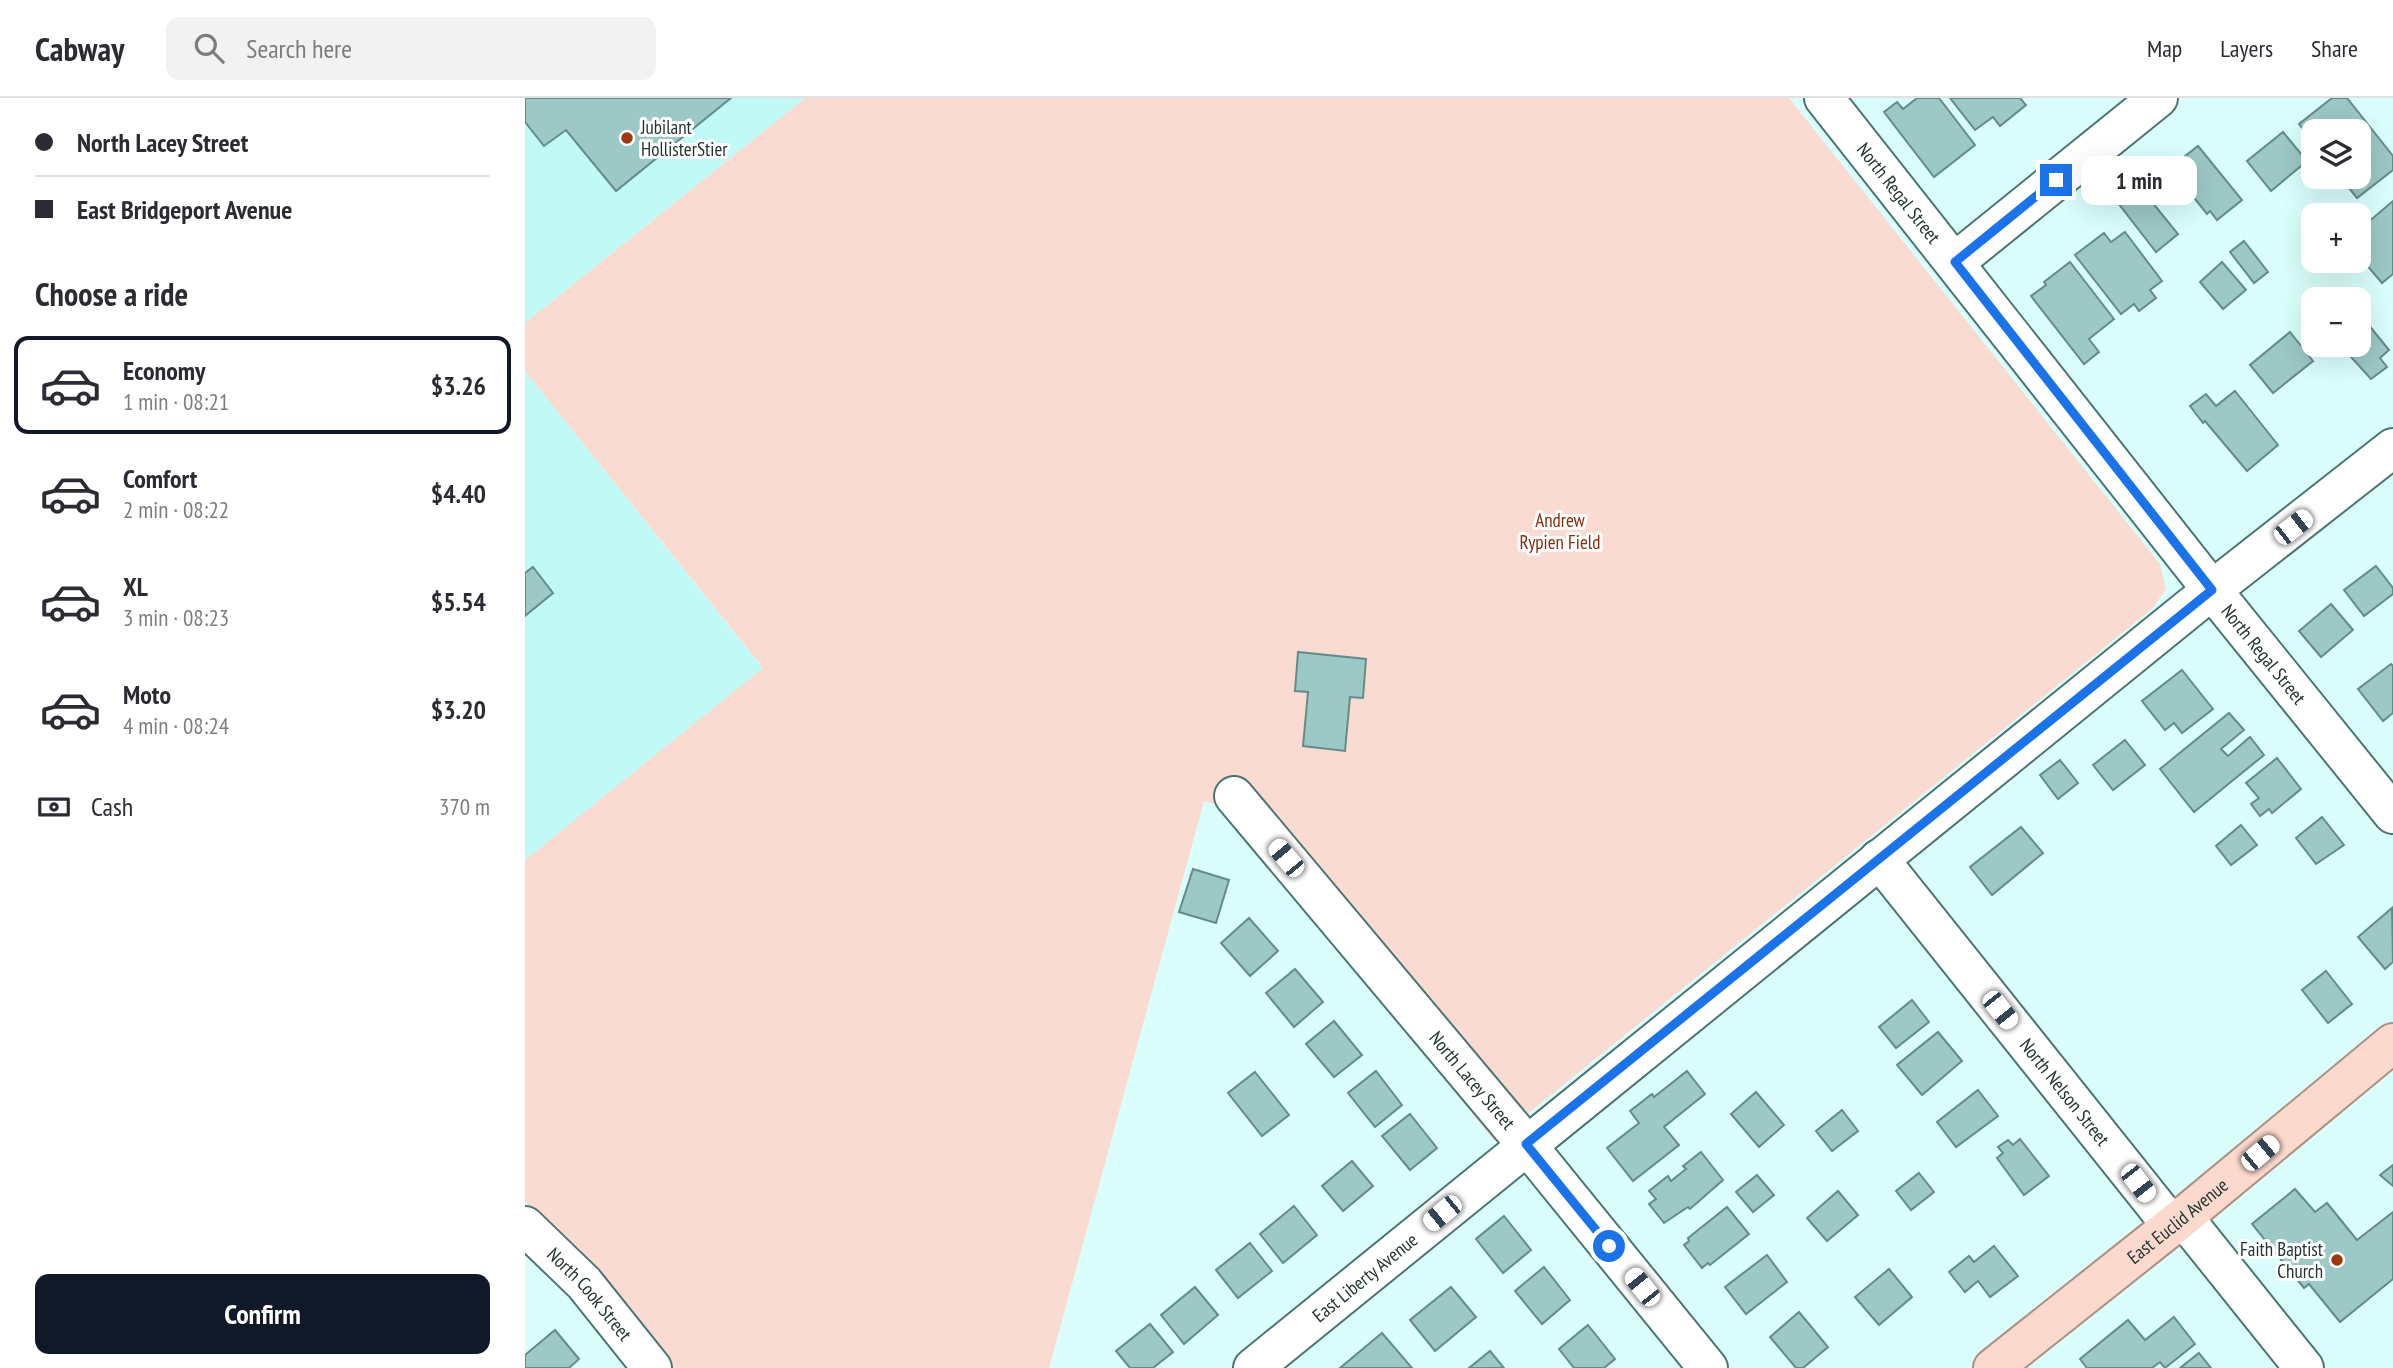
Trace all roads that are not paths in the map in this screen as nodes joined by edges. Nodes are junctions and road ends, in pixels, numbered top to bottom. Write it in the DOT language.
graph roads {
  1 [pos="1824,98"];
  2 [pos="2158,98"];
  3 [pos="1955,262"];
  4 [pos="2393,448"];
  5 [pos="2212,590"];
  6 [pos="1234,796"];
  7 [pos="2393,814"];
  8 [pos="1879,859"];
  9 [pos="2393,1043"];
  10 [pos="1526,1144"];
  11 [pos="2178,1222"];
  12 [pos="525,1226"];
  13 [pos="652,1368"];
  14 [pos="1252,1368"];
  15 [pos="1708,1368"];
  16 [pos="1993,1368"];
  17 [pos="2304,1368"];
  1 -- 3 [label="street, North Regal Street"];
  2 -- 3 [label="street"];
  3 -- 5 [label="street, North Regal Street"];
  4 -- 5 [label="street, East Liberty Avenue"];
  5 -- 7 [label="street, North Regal Street"];
  5 -- 8 [label="street, East Liberty Avenue"];
  6 -- 10 [label="street, North Lacey Street"];
  8 -- 10 [label="street, East Liberty Avenue"];
  8 -- 11 [label="street, North Nelson Street"];
  9 -- 11 [label="main road, East Euclid Avenue"];
  10 -- 14 [label="street, East Liberty Avenue"];
  10 -- 15 [label="street, North Lacey Street"];
  11 -- 16 [label="main road, East Euclid Avenue"];
  11 -- 17 [label="street, North Nelson Street"];
  12 -- 13 [label="street, North Cook Street"];
}
